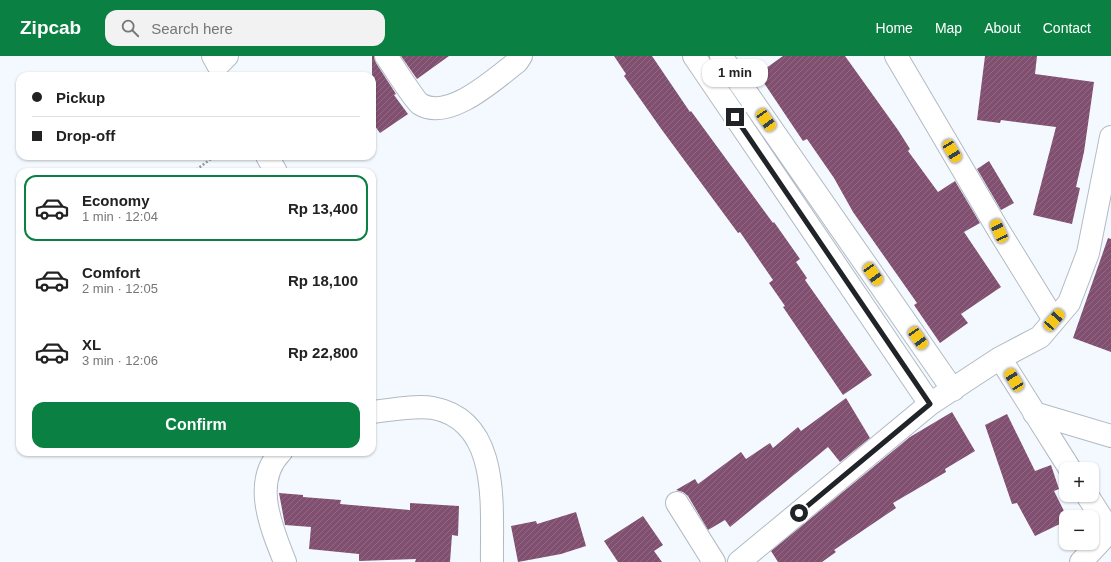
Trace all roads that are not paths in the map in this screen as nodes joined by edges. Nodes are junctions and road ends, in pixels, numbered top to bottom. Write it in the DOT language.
graph roads {
  1 [pos="386,56"];
  2 [pos="521,56"];
  3 [pos="694,56"];
  4 [pos="721,56"];
  5 [pos="896,56"];
  6 [pos="1111,137"];
  7 [pos="1054,320"];
  8 [pos="1000,358"];
  9 [pos="953,390"];
  10 [pos="930,404"];
  11 [pos="376,412"];
  12 [pos="1034,413"];
  13 [pos="1111,436"];
  14 [pos="279,456"];
  15 [pos="1066,462"];
  16 [pos="1092,502"];
  17 [pos="676,503"];
  18 [pos="1110,530"];
  19 [pos="284,562"];
  20 [pos="492,562"];
  21 [pos="714,562"];
  22 [pos="739,562"];
  23 [pos="1081,562"];
  1 -- 2 [label="street"];
  3 -- 10 [label="street"];
  4 -- 9 [label="street"];
  5 -- 7 [label="street"];
  6 -- 7 [label="street"];
  7 -- 8 [label="street"];
  8 -- 9 [label="street"];
  8 -- 12 [label="street"];
  9 -- 10 [label="street"];
  10 -- 22 [label="street"];
  11 -- 20 [label="street"];
  12 -- 13 [label="street"];
  12 -- 15 [label="street"];
  14 -- 19 [label="street"];
  16 -- 18 [label="street"];
  17 -- 21 [label="street"];
  18 -- 23 [label="street"];
}
